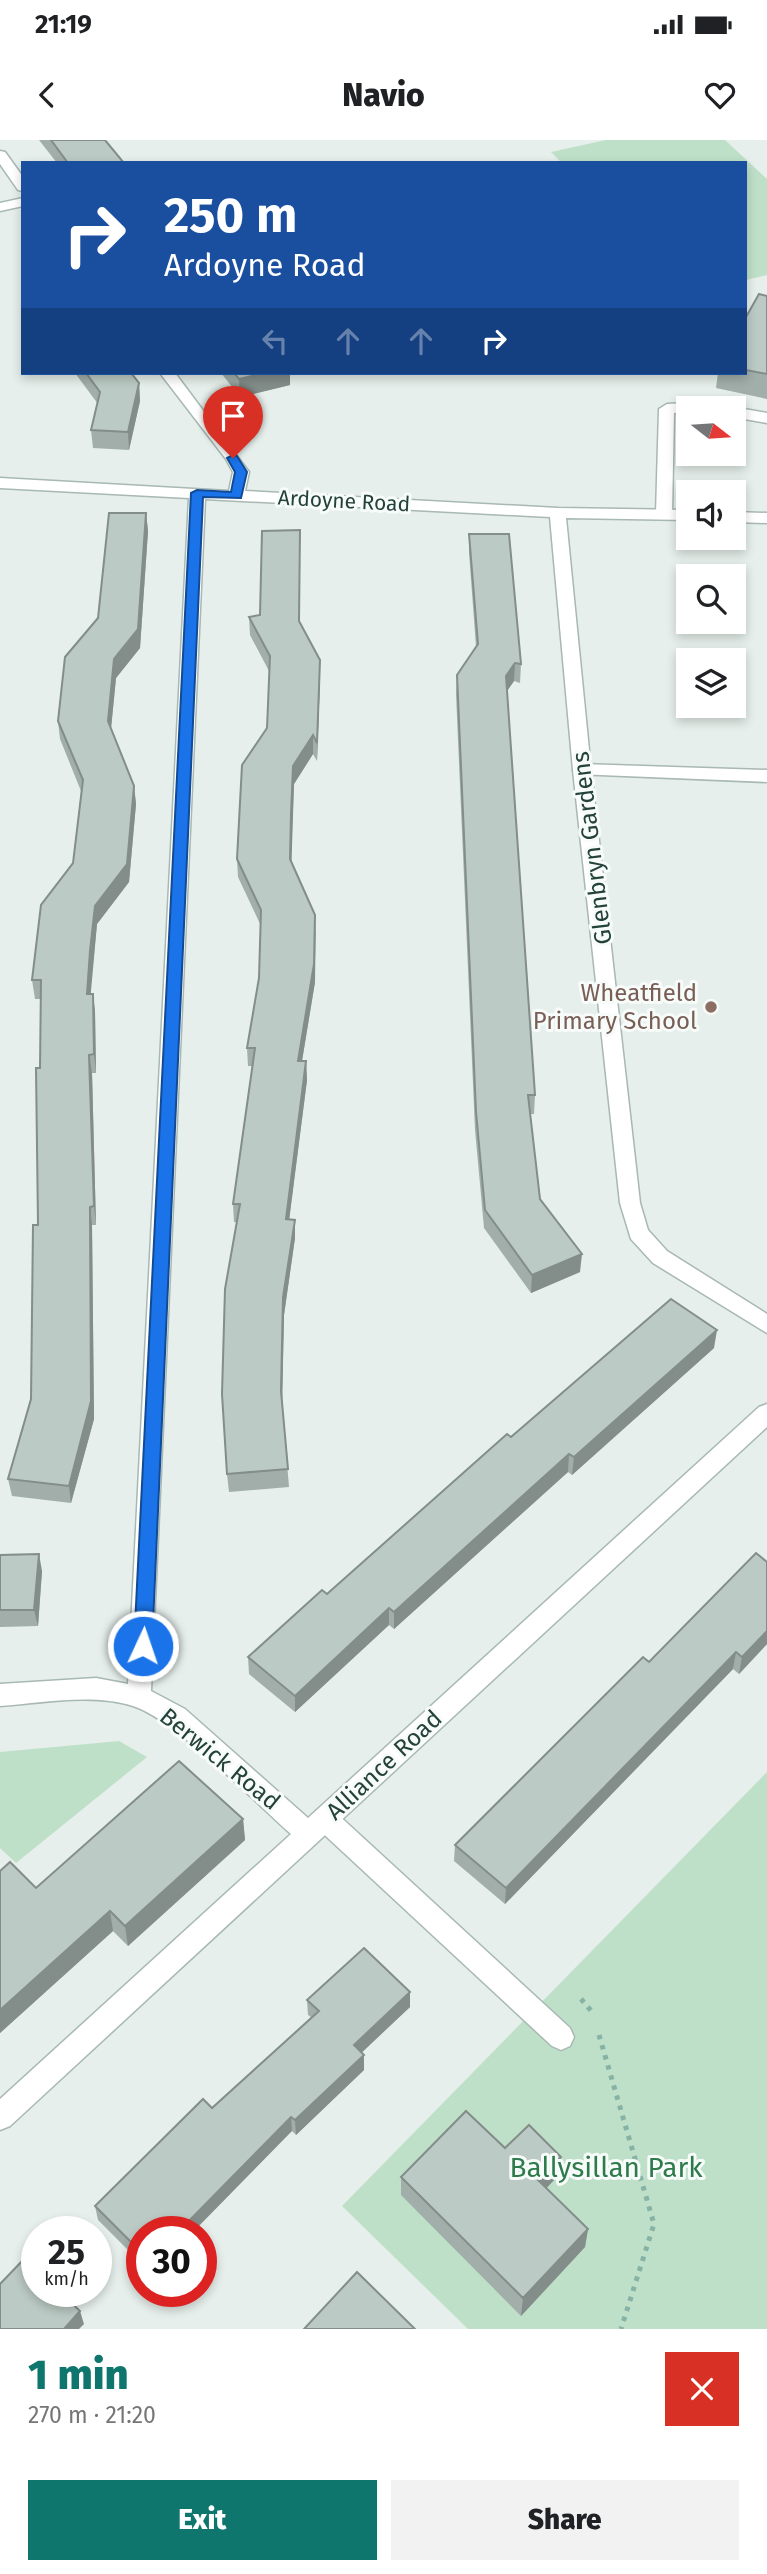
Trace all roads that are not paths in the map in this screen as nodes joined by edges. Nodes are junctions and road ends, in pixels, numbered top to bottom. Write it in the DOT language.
graph roads {
  1 [pos="0,155"];
  2 [pos="21,184"];
  3 [pos="21,202"];
  4 [pos="0,207"];
  5 [pos="169,375"];
  6 [pos="676,409"];
  7 [pos="746,414"];
  8 [pos="767,418"];
  9 [pos="0,483"];
  10 [pos="197,493"];
  11 [pos="236,496"];
  12 [pos="558,513"];
  13 [pos="664,514"];
  14 [pos="676,514"];
  15 [pos="746,518"];
  16 [pos="767,519"];
  17 [pos="582,770"];
  18 [pos="767,776"];
  19 [pos="767,1325"];
  20 [pos="767,1413"];
  21 [pos="0,1695"];
  22 [pos="139,1696"];
  23 [pos="317,1826"];
  24 [pos="561,2037"];
  25 [pos="0,2117"];
  1 -- 2 [label="street"];
  3 -- 4 [label="street"];
  5 -- 11 [label="street"];
  6 -- 13 [label="street"];
  7 -- 8 [label="street"];
  9 -- 10 [label="street, Ardoyne Road"];
  10 -- 11 [label="street, Ardoyne Road"];
  10 -- 22 [label="street"];
  11 -- 12 [label="street, Ardoyne Road"];
  12 -- 13 [label="street, Ardoyne Road"];
  12 -- 17 [label="street, Glenbryn Gardens"];
  13 -- 14 [label="street, Ardoyne Road"];
  15 -- 16 [label="street"];
  17 -- 18 [label="street"];
  17 -- 19 [label="street, Glenbryn Gardens"];
  20 -- 23 [label="street, Alliance Road"];
  21 -- 22 [label="street, Berwick Road"];
  22 -- 23 [label="street, Berwick Road"];
  23 -- 24 [label="street, Berwick Road"];
  23 -- 25 [label="street, Alliance Road"];
}
